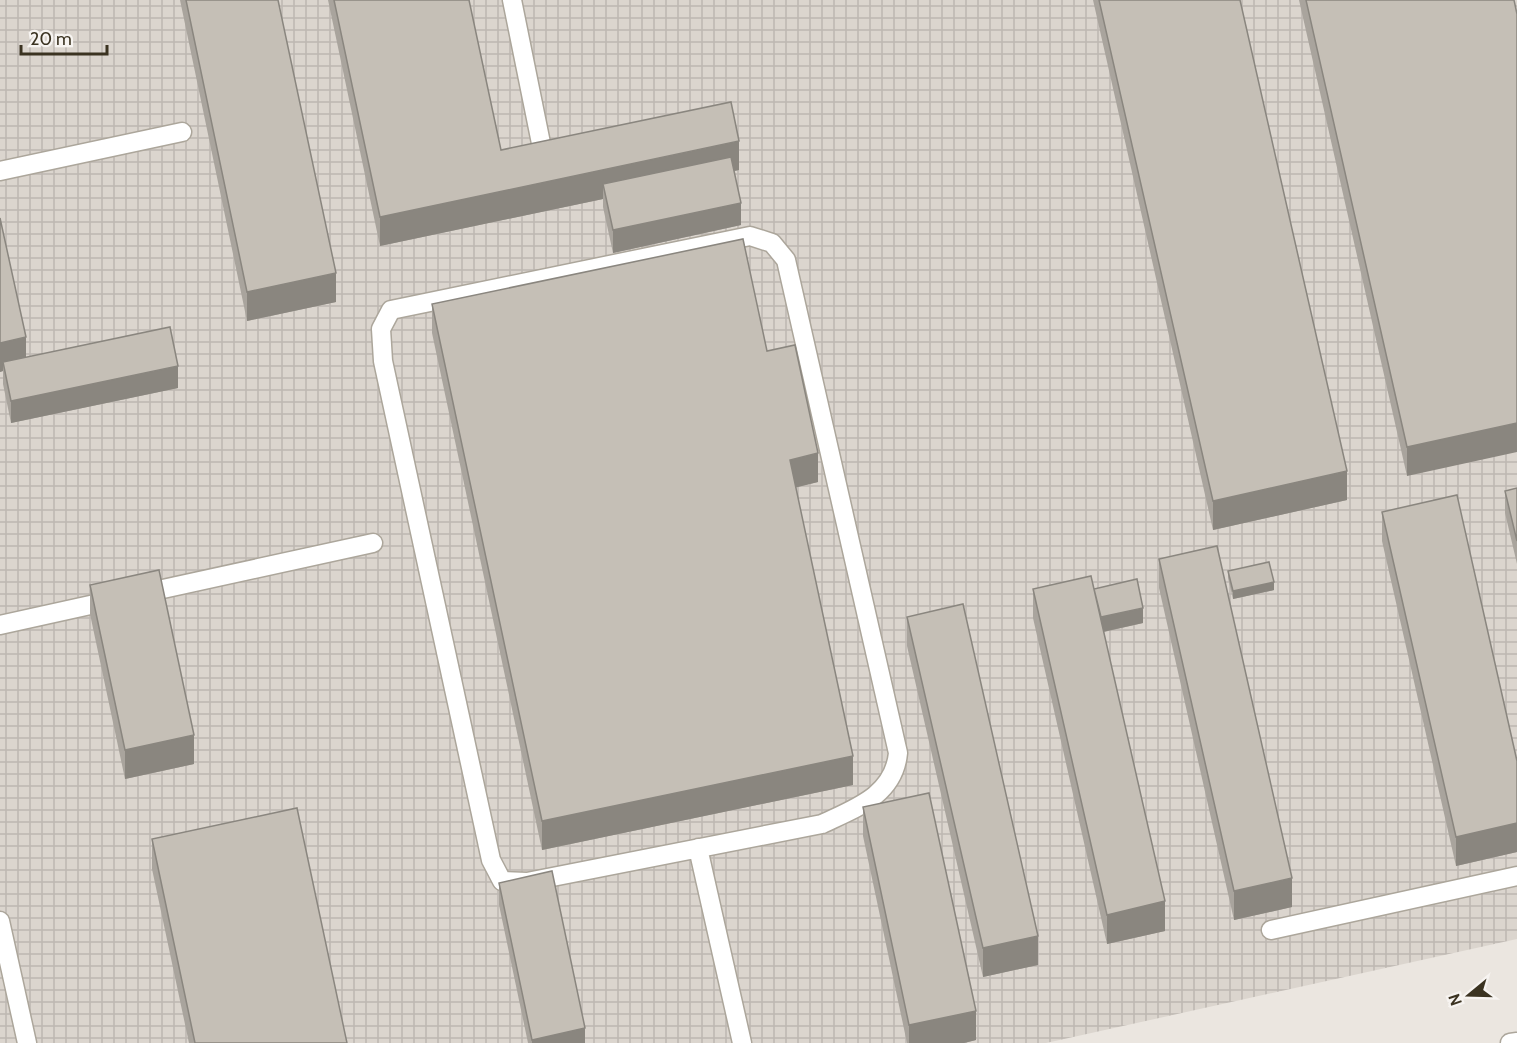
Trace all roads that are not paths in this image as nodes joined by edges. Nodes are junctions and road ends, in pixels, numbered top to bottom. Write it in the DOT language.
graph roads {
  1 [pos="512,0"];
  2 [pos="183,132"];
  3 [pos="545,163"];
  4 [pos="0,171"];
  5 [pos="373,543"];
  6 [pos="0,625"];
  7 [pos="698,848"];
  8 [pos="1517,876"];
  9 [pos="0,921"];
  10 [pos="1271,930"];
  11 [pos="1517,1042"];
  12 [pos="27,1043"];
  13 [pos="742,1043"];
  14 [pos="1510,1043"];
  1 -- 3 [label="street"];
  2 -- 4 [label="street"];
  5 -- 6 [label="street"];
  7 -- 7 [label="street"];
  7 -- 13 [label="street"];
  8 -- 10 [label="street"];
  9 -- 12 [label="street"];
  11 -- 14 [label="street"];
}
